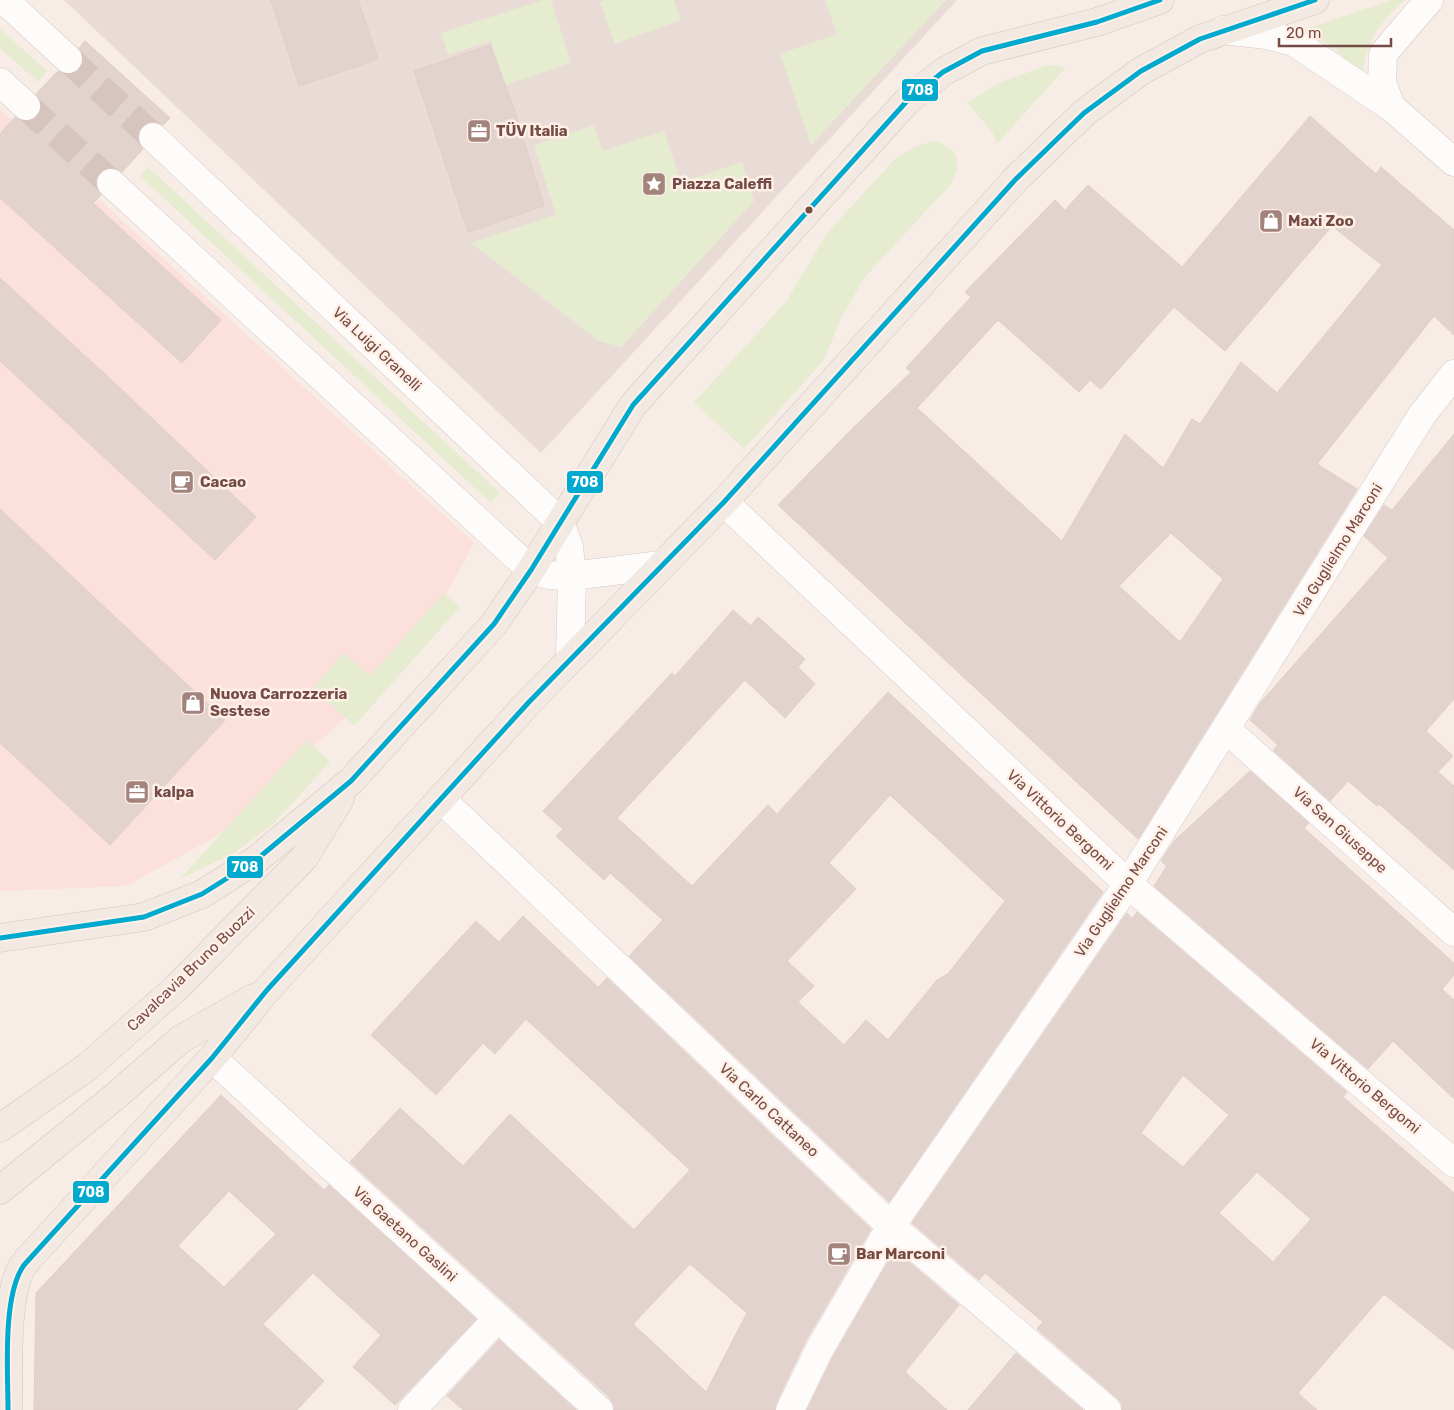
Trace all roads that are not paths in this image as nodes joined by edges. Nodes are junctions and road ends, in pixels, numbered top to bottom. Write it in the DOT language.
graph roads {
  1 [pos="4,0"];
  2 [pos="1160,0"];
  3 [pos="1315,0"];
  4 [pos="1428,0"];
  5 [pos="1223,30"];
  6 [pos="68,59"];
  7 [pos="0,82"];
  8 [pos="26,106"];
  9 [pos="1391,107"];
  10 [pos="153,137"];
  11 [pos="1454,162"];
  12 [pos="111,184"];
  13 [pos="1454,374"];
  14 [pos="724,502"];
  15 [pos="560,522"];
  16 [pos="661,565"];
  17 [pos="531,570"];
  18 [pos="572,576"];
  19 [pos="570,659"];
  20 [pos="1226,729"];
  21 [pos="351,781"];
  22 [pos="441,799"];
  23 [pos="1128,884"];
  24 [pos="1454,932"];
  25 [pos="0,938"];
  26 [pos="267,990"];
  27 [pos="212,1058"];
  28 [pos="0,1128"];
  29 [pos="1454,1163"];
  30 [pos="0,1190"];
  31 [pos="891,1226"];
  32 [pos="498,1318"];
  33 [pos="8,1410"];
  34 [pos="412,1410"];
  35 [pos="599,1410"];
  36 [pos="790,1410"];
  37 [pos="1107,1410"];
  1 -- 6 [label="street"];
  2 -- 15 [label="main road"];
  3 -- 5 [label="main road"];
  4 -- 9 [label="street"];
  5 -- 9 [label="street"];
  5 -- 14 [label="main road"];
  7 -- 8 [label="street"];
  9 -- 11 [label="street"];
  10 -- 15 [label="street, Via Luigi Granelli"];
  12 -- 17 [label="street"];
  13 -- 20 [label="street, Via Guglielmo Marconi"];
  14 -- 16 [label="main road"];
  14 -- 23 [label="street, Via Vittorio Bergomi"];
  15 -- 17 [label="main road"];
  15 -- 18 [label="street, Via Luigi Granelli"];
  16 -- 18 [label="street"];
  16 -- 19 [label="main road"];
  17 -- 18 [label="street"];
  17 -- 21 [label="main road"];
  18 -- 19 [label="street, Via Luigi Granelli"];
  19 -- 22 [label="main road"];
  20 -- 23 [label="street, Via Guglielmo Marconi"];
  20 -- 24 [label="street, Via San Giuseppe"];
  21 -- 25 [label="main road"];
  21 -- 28 [label="main road, Cavalcavia Bruno Buozzi"];
  22 -- 26 [label="main road"];
  22 -- 31 [label="street, Via Carlo Cattaneo"];
  23 -- 29 [label="street, Via Vittorio Bergomi"];
  23 -- 31 [label="street, Via Guglielmo Marconi"];
  26 -- 27 [label="main road"];
  26 -- 30 [label="main road"];
  27 -- 32 [label="street, Via Gaetano Gaslini"];
  27 -- 33 [label="main road"];
  31 -- 36 [label="street, Via Guglielmo Marconi"];
  31 -- 37 [label="street, Via Carlo Cattaneo"];
  32 -- 34 [label="street"];
  32 -- 35 [label="street, Via Gaetano Gaslini"];
}
